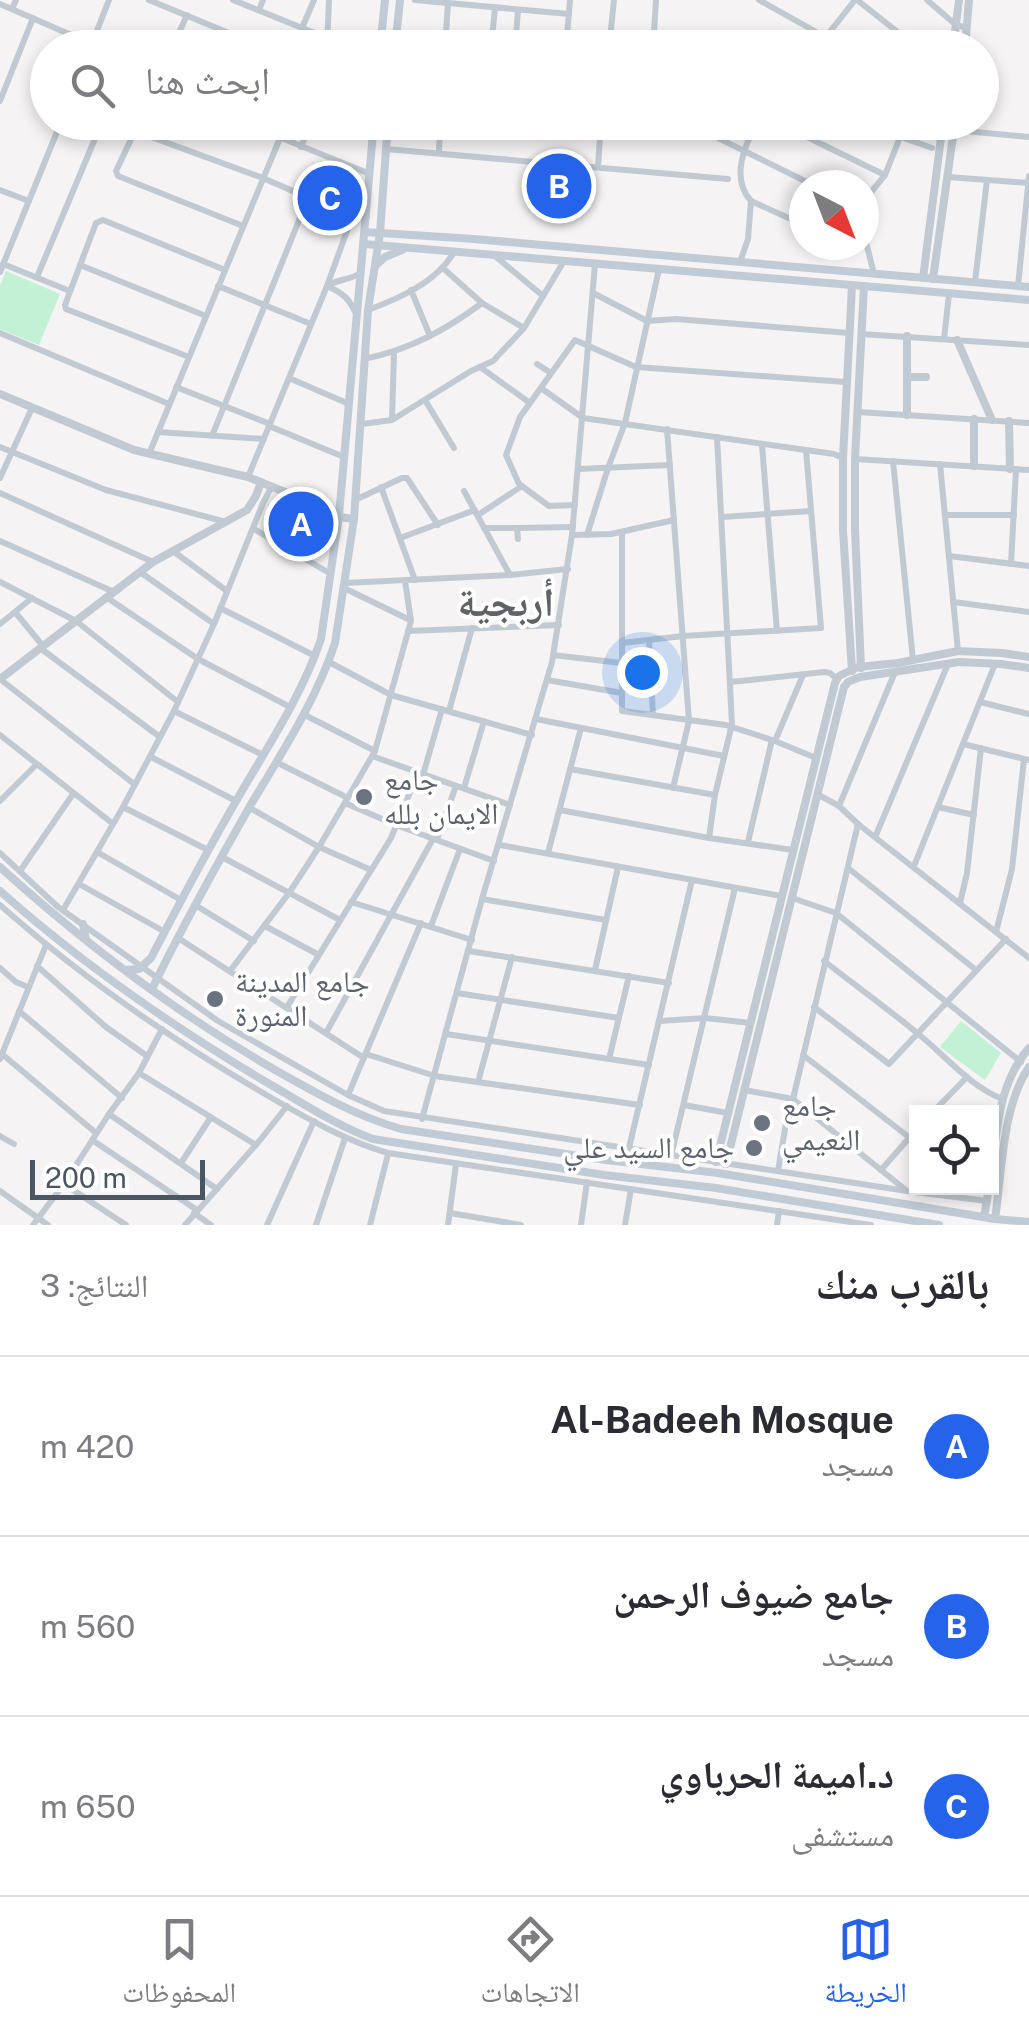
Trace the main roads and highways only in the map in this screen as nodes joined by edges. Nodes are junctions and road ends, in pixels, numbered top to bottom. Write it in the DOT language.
graph roads {
  1 [pos="385,0"];
  2 [pos="400,0"];
  3 [pos="382,30"];
  4 [pos="397,30"];
  5 [pos="373,140"];
  6 [pos="387,140"];
  7 [pos="382,206"];
  8 [pos="365,232"];
  9 [pos="380,234"];
  10 [pos="404,235"];
  11 [pos="435,237"];
  12 [pos="364,244"];
  13 [pos="377,246"];
  14 [pos="409,248"];
  15 [pos="434,250"];
  16 [pos="654,254"];
  17 [pos="684,257"];
  18 [pos="373,269"];
  19 [pos="656,269"];
  20 [pos="683,271"];
  21 [pos="1029,287"];
  22 [pos="1029,300"];
  23 [pos="0,867"];
  24 [pos="0,891"];
  25 [pos="53,915"];
  26 [pos="84,924"];
  27 [pos="42,928"];
  28 [pos="162,936"];
  29 [pos="86,940"];
  30 [pos="175,943"];
  31 [pos="66,947"];
  32 [pos="68,961"];
  33 [pos="126,970"];
  34 [pos="152,989"];
  35 [pos="956,1197"];
  36 [pos="900,1204"];
  37 [pos="954,1212"];
  38 [pos="1028,1217"];
  39 [pos="899,1218"];
  40 [pos="940,1225"];
  1 -- 3 [label="main road"];
  2 -- 4 [label="main road"];
  5 -- 8 [label="main road"];
  6 -- 7 [label="main road"];
  7 -- 9 [label="main road"];
  7 -- 10 [label="main road"];
  8 -- 9 [label="main road"];
  8 -- 12 [label="main road"];
  9 -- 10 [label="main road"];
  9 -- 13 [label="main road"];
  10 -- 11 [label="main road"];
  11 -- 15 [label="main road"];
  11 -- 16 [label="main road"];
  12 -- 13 [label="main road"];
  12 -- 28 [label="main road"];
  13 -- 14 [label="main road"];
  13 -- 18 [label="main road"];
  14 -- 15 [label="main road"];
  14 -- 18 [label="main road"];
  15 -- 19 [label="main road"];
  16 -- 17 [label="main road"];
  16 -- 19 [label="main road"];
  17 -- 20 [label="main road"];
  17 -- 21 [label="main road"];
  18 -- 30 [label="main road"];
  19 -- 20 [label="main road"];
  20 -- 22 [label="main road"];
  23 -- 25 [label="main road"];
  24 -- 27 [label="main road"];
  25 -- 27 [label="main road"];
  25 -- 29 [label="main road"];
  26 -- 29 [label="main road"];
  27 -- 31 [label="main road"];
  28 -- 30 [label="main road"];
  28 -- 33 [label="main road"];
  29 -- 33 [label="main road"];
  30 -- 34 [label="main road"];
  31 -- 32 [label="main road"];
  31 -- 39 [label="main road"];
  33 -- 34 [label="main road"];
  34 -- 36 [label="main road"];
  35 -- 37 [label="main road"];
  36 -- 37 [label="main road"];
  36 -- 39 [label="main road"];
  37 -- 38 [label="main road"];
  39 -- 40 [label="main road"];
}
